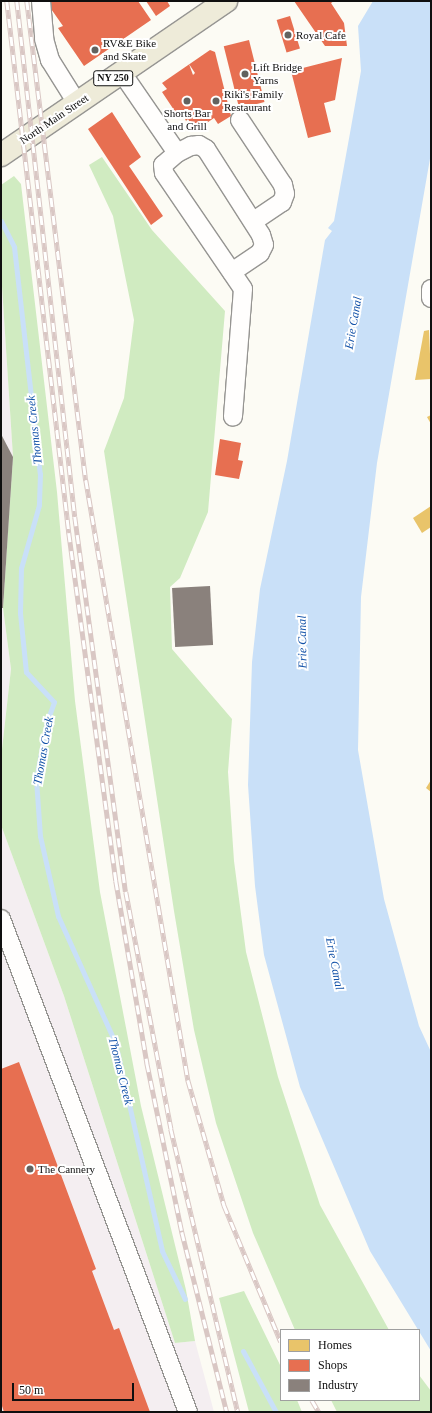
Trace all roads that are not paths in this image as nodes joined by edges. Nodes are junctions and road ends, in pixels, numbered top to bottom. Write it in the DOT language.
graph roads {
  1 [pos="40,1"];
  2 [pos="226,1"];
  3 [pos="122,72"];
  4 [pos="77,103"];
  5 [pos="240,120"];
  6 [pos="177,153"];
  7 [pos="1,155"];
  8 [pos="254,221"];
  9 [pos="232,272"];
  10 [pos="431,289"];
  11 [pos="431,298"];
  12 [pos="233,417"];
  13 [pos="1,919"];
  14 [pos="188,1412"];
  1 -- 4 [label="street"];
  2 -- 3 [label="main road, North Main Street / NY 250"];
  3 -- 4 [label="main road, North Main Street / NY 250"];
  3 -- 6 [label="street"];
  4 -- 7 [label="main road, North Main Street / NY 250"];
  5 -- 8 [label="street"];
  6 -- 8 [label="street"];
  6 -- 9 [label="street"];
  8 -- 9 [label="street"];
  9 -- 12 [label="street"];
  10 -- 11 [label="street"];
  13 -- 14 [label="street"];
}
